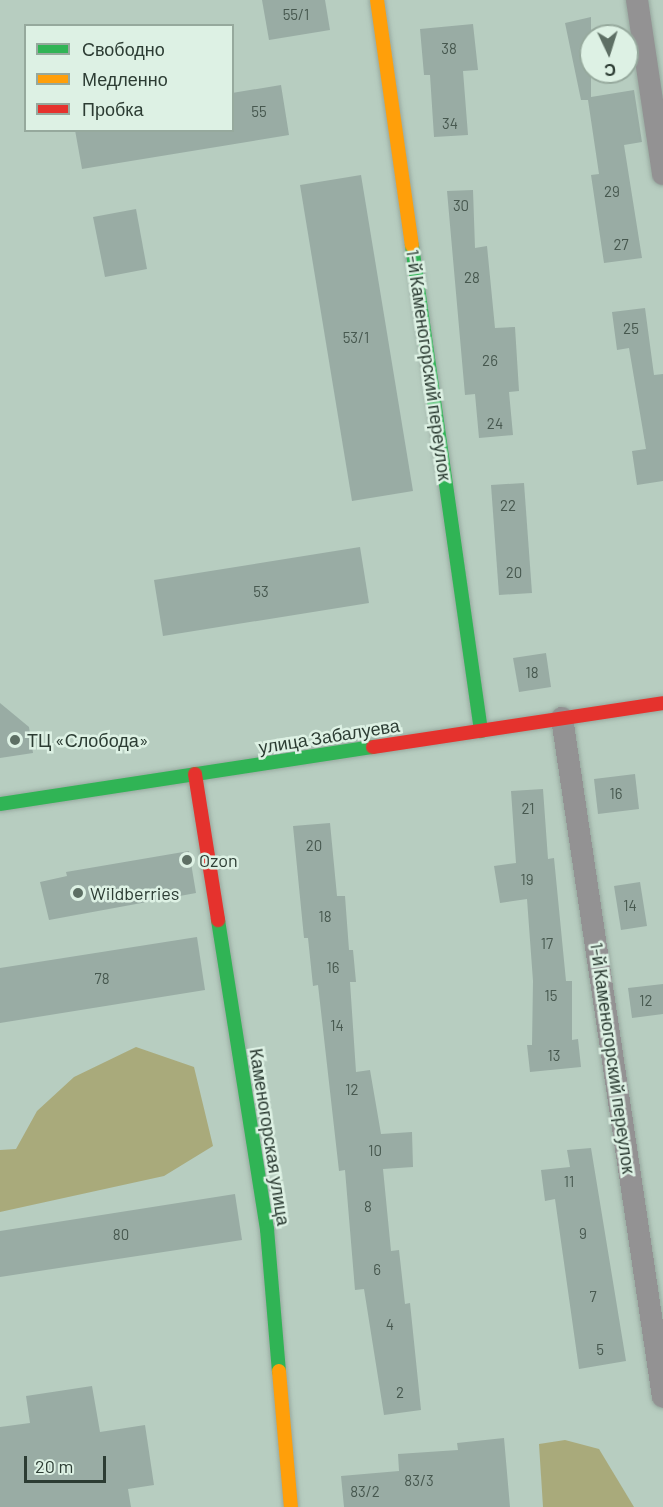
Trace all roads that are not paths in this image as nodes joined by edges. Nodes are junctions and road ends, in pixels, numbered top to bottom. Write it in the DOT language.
graph roads {
  1 [pos="377,0"];
  2 [pos="637,0"];
  3 [pos="663,174"];
  4 [pos="663,703"];
  5 [pos="562,718"];
  6 [pos="482,731"];
  7 [pos="195,774"];
  8 [pos="0,804"];
  9 [pos="663,1397"];
  10 [pos="291,1507"];
  1 -- 6 [label="street, 1-й Каменогорский переулок"];
  2 -- 3 [label="street"];
  4 -- 5 [label="street, улица Забалуева"];
  5 -- 6 [label="street, улица Забалуева"];
  5 -- 9 [label="street, 1-й Каменогорский переулок"];
  6 -- 7 [label="street, улица Забалуева"];
  7 -- 8 [label="street, улица Забалуева"];
  7 -- 10 [label="street, Каменогорская улица"];
}
